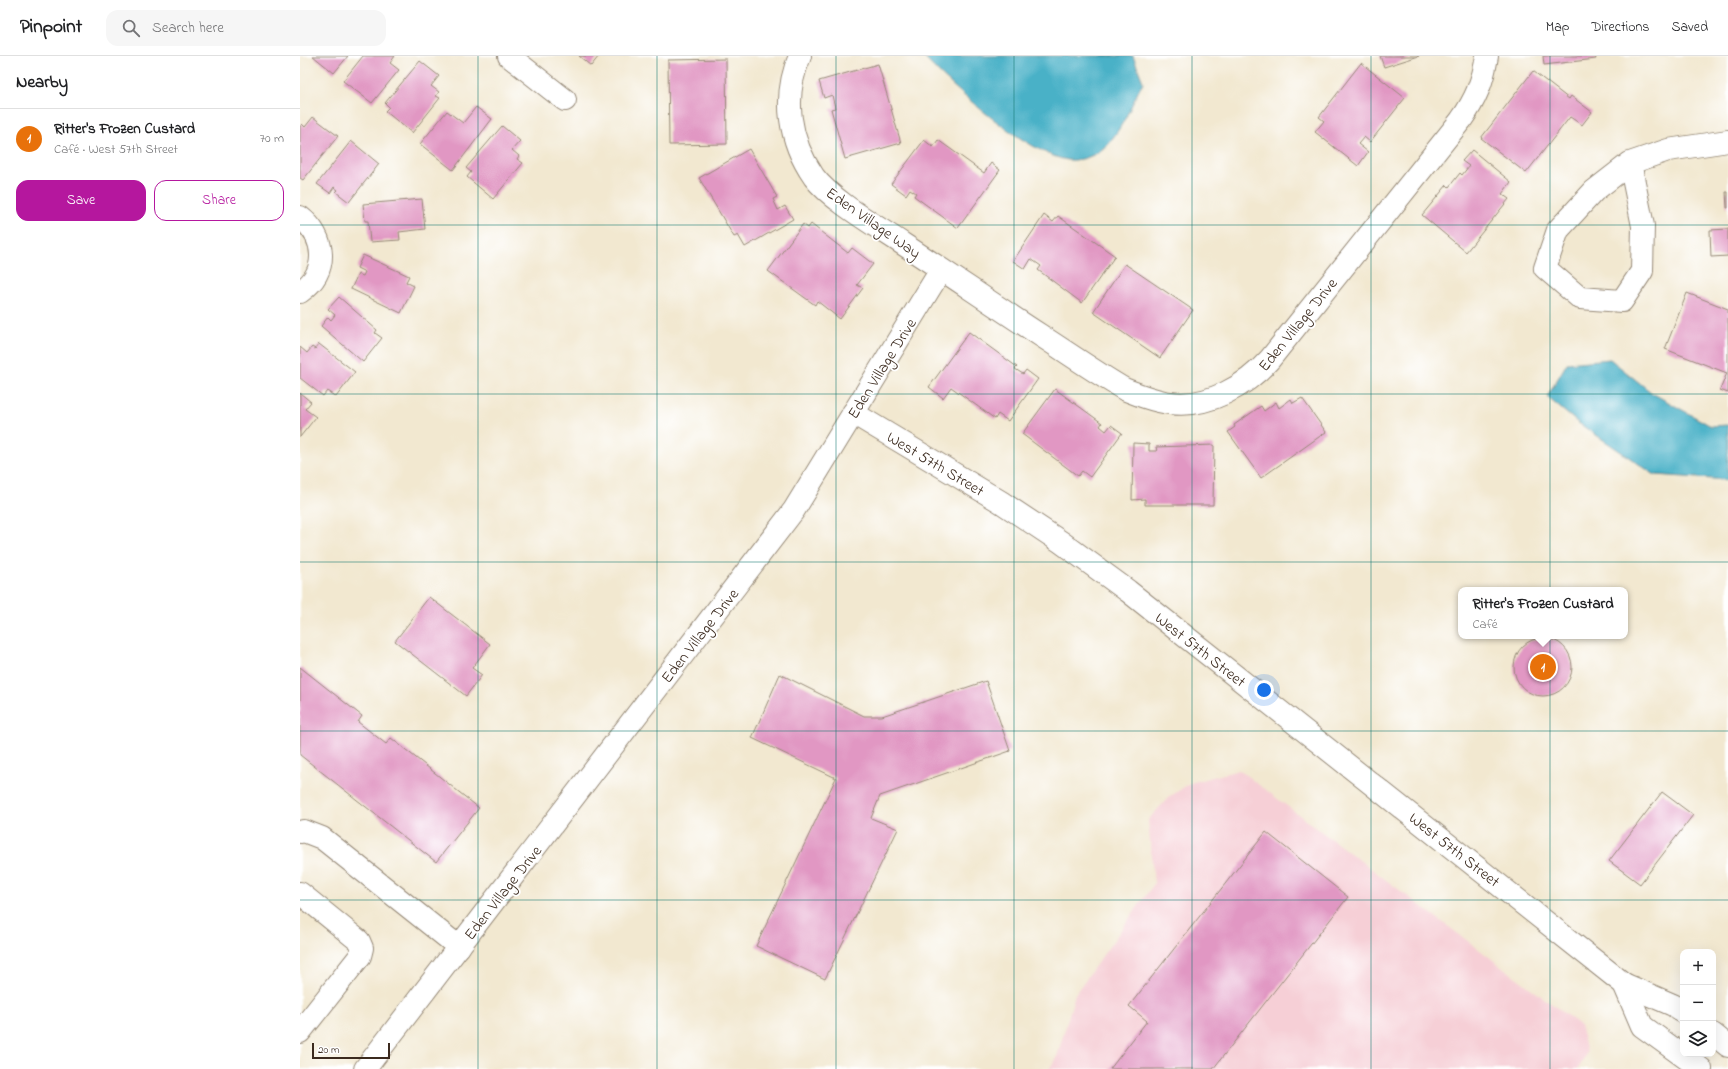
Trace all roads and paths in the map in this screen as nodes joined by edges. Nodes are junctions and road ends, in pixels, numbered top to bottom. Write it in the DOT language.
graph roads {
  1 [pos="509,56"];
  2 [pos="800,56"];
  3 [pos="1487,56"];
  4 [pos="565,100"];
  5 [pos="1728,141"];
  6 [pos="1630,163"];
  7 [pos="300,217"];
  8 [pos="941,270"];
  9 [pos="300,292"];
  10 [pos="853,413"];
  11 [pos="300,832"];
  12 [pos="300,893"];
  13 [pos="459,947"];
  14 [pos="1624,984"];
  15 [pos="1680,1010"];
  16 [pos="300,1032"];
  17 [pos="1716,1036"];
  18 [pos="1728,1046"];
  19 [pos="365,1069"];
  20 [pos="1701,1069"];
  1 -- 4 [label="street"];
  2 -- 8 [label="street, Eden Village Way"];
  3 -- 8 [label="street, Eden Village Drive"];
  5 -- 6 [label="street"];
  6 -- 6 [label="street"];
  7 -- 9 [label="street"];
  8 -- 10 [label="street, Eden Village Drive"];
  10 -- 13 [label="street, Eden Village Drive"];
  10 -- 14 [label="street, West 57th Street"];
  11 -- 13 [label="street"];
  12 -- 16 [label="street"];
  13 -- 19 [label="street, Eden Village Drive"];
  14 -- 15 [label="street, West 57th Street"];
  14 -- 20 [label="street, West 57th Street"];
  17 -- 18 [label="street"];
}
